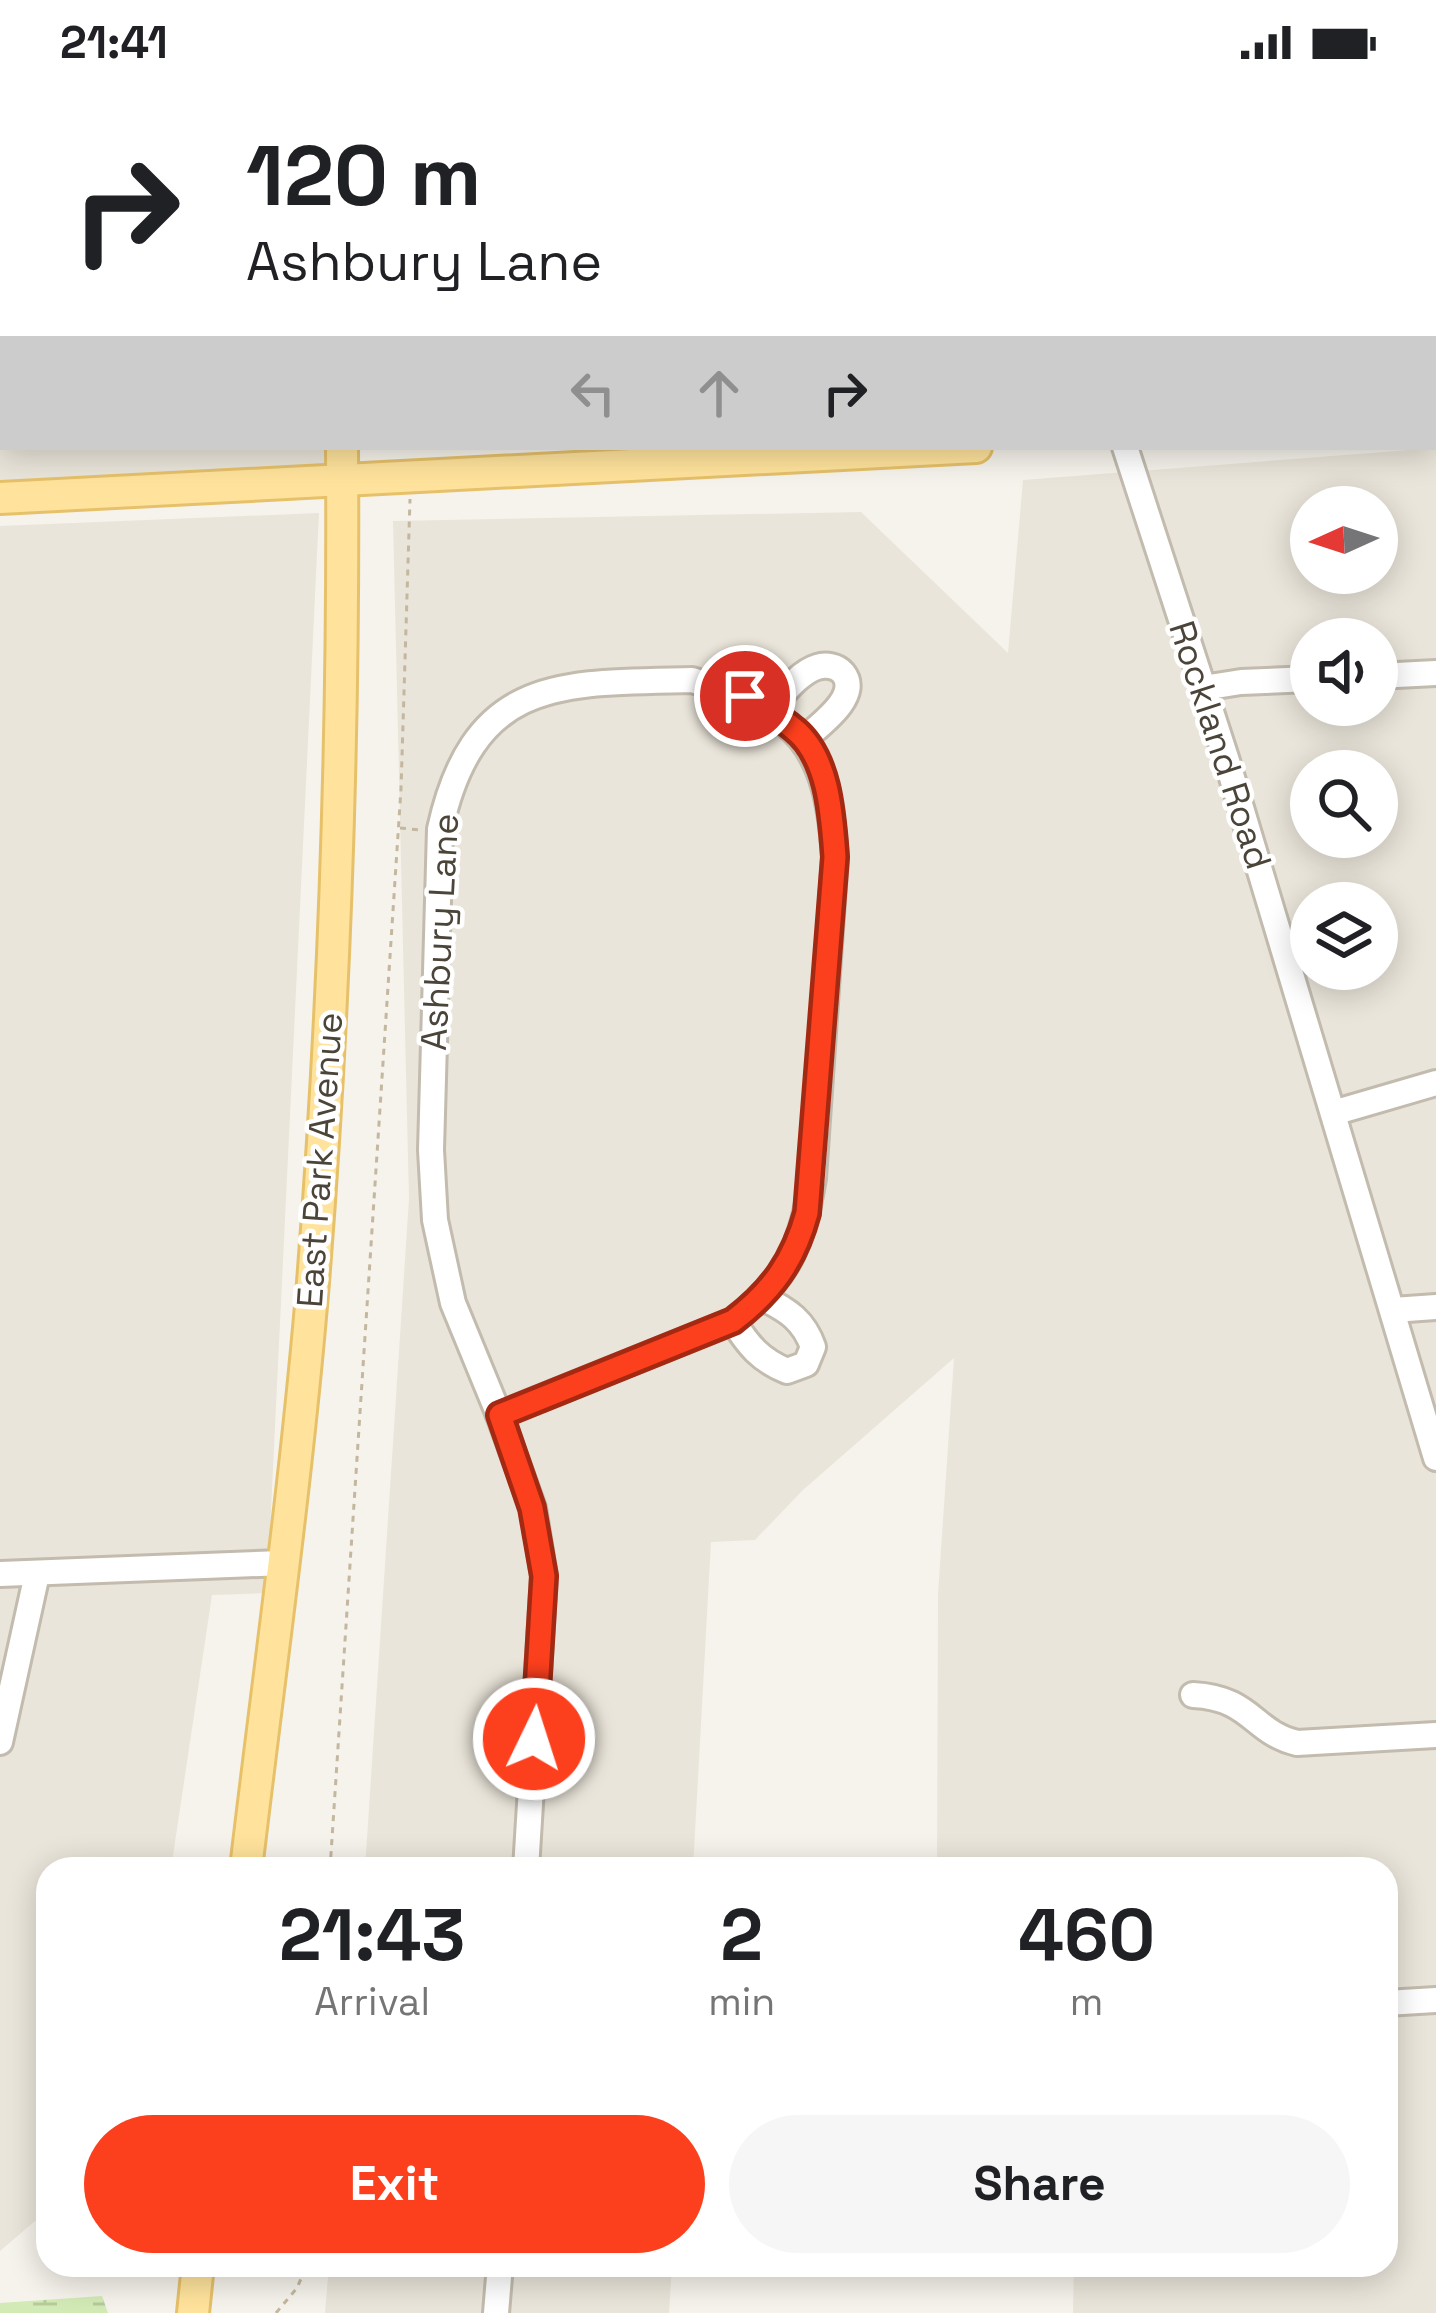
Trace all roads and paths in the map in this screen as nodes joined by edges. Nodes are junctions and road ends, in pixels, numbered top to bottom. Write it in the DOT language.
graph roads {
  1 [pos="859,450"];
  2 [pos="1126,450"];
  3 [pos="665,455"];
  4 [pos="342,462"];
  5 [pos="0,498"];
  6 [pos="410,512"];
  7 [pos="1436,673"];
  8 [pos="1398,675"];
  9 [pos="1290,680"];
  10 [pos="1203,688"];
  11 [pos="767,711"];
  12 [pos="803,740"];
  13 [pos="1436,1083"];
  14 [pos="1334,1113"];
  15 [pos="763,1298"];
  16 [pos="1436,1307"];
  17 [pos="1393,1310"];
  18 [pos="733,1321"];
  19 [pos="500,1415"];
  20 [pos="1436,1458"];
  21 [pos="283,1563"];
  22 [pos="0,1574"];
  23 [pos="37,1574"];
  24 [pos="1192,1695"];
  25 [pos="1436,1735"];
  26 [pos="0,1742"];
  27 [pos="247,1857"];
  28 [pos="331,1857"];
  29 [pos="527,1857"];
  30 [pos="1436,2000"];
  31 [pos="1398,2002"];
  32 [pos="197,2277"];
  33 [pos="301,2277"];
  34 [pos="499,2277"];
  35 [pos="193,2313"];
  36 [pos="276,2313"];
  37 [pos="496,2313"];
  1 -- 3 [label="main road"];
  2 -- 10 [label="street, Rockland Road"];
  3 -- 4 [label="main road"];
  4 -- 5 [label="main road"];
  4 -- 21 [label="main road, East Park Avenue"];
  6 -- 28 [label="path"];
  7 -- 8 [label="street"];
  9 -- 10 [label="street"];
  10 -- 14 [label="street, Rockland Road"];
  11 -- 12 [label="street, Ashbury Lane"];
  11 -- 12 [label="street"];
  11 -- 19 [label="street, Ashbury Lane"];
  12 -- 15 [label="street, Ashbury Lane"];
  13 -- 14 [label="street"];
  14 -- 17 [label="street, Rockland Road"];
  15 -- 18 [label="street, Ashbury Lane"];
  15 -- 18 [label="street"];
  16 -- 17 [label="street"];
  17 -- 20 [label="street, Rockland Road"];
  18 -- 19 [label="street, Ashbury Lane"];
  19 -- 29 [label="street, Ashbury Lane"];
  21 -- 23 [label="street"];
  21 -- 27 [label="main road, East Park Avenue"];
  22 -- 23 [label="street"];
  23 -- 26 [label="street"];
  24 -- 25 [label="street"];
  30 -- 31 [label="street"];
  32 -- 35 [label="main road"];
  33 -- 36 [label="path"];
  34 -- 37 [label="street"];
}
